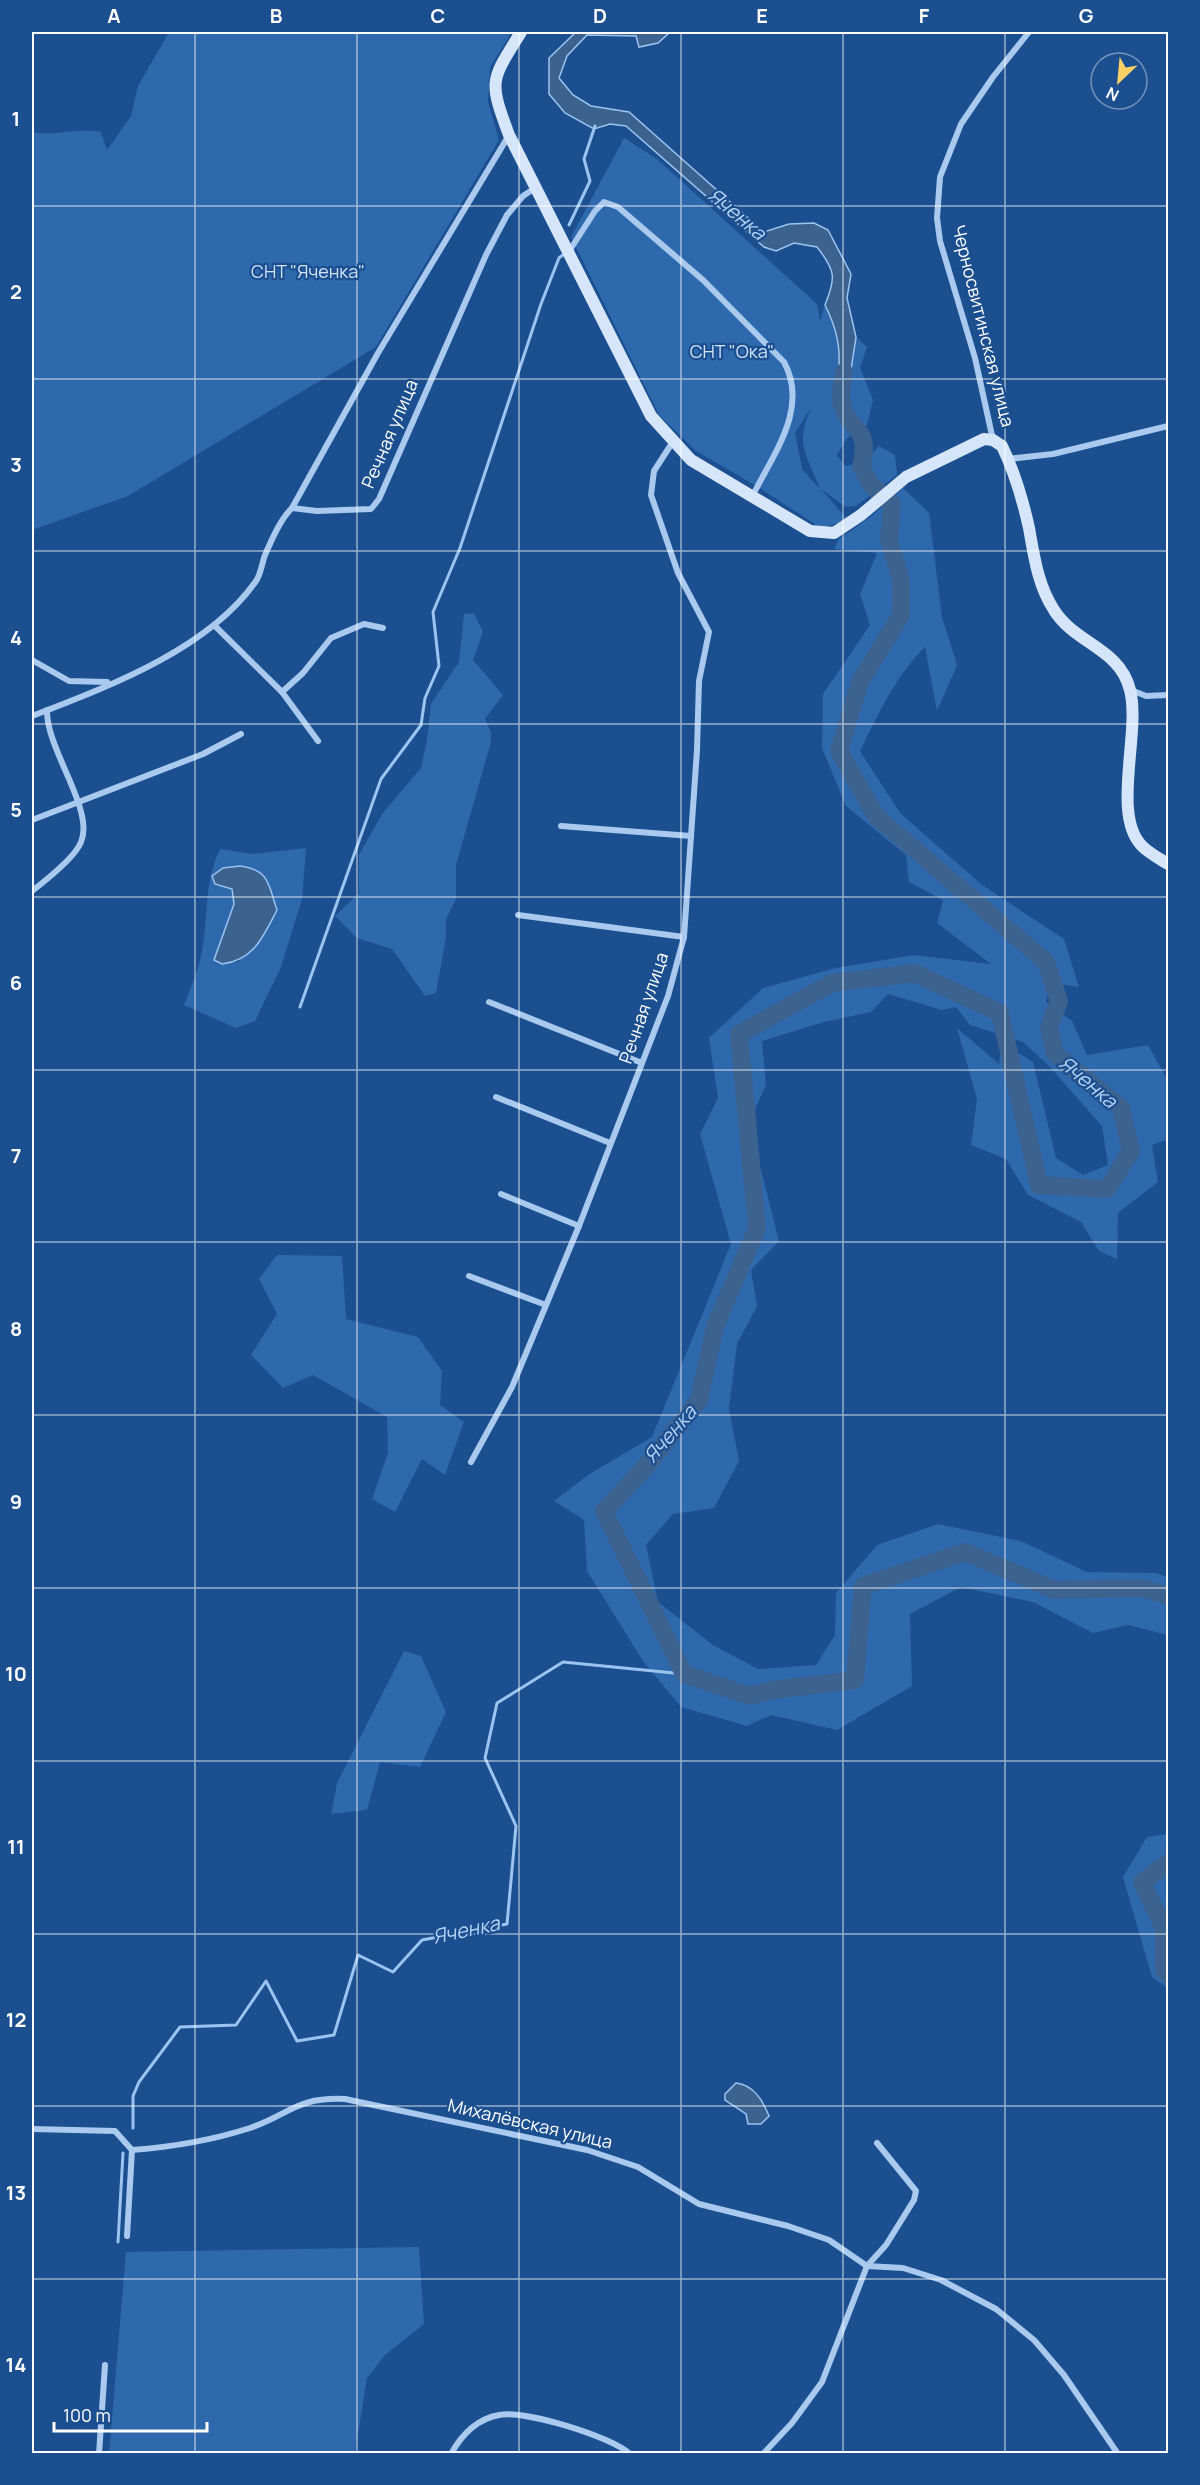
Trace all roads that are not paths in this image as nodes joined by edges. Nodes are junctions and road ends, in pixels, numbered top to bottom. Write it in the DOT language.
graph roads {
  1 [pos="521,32"];
  2 [pos="1029,32"];
  3 [pos="509,135"];
  4 [pos="535,188"];
  5 [pos="568,253"];
  6 [pos="1168,426"];
  7 [pos="674,440"];
  8 [pos="993,440"];
  9 [pos="1008,459"];
  10 [pos="753,495"];
  11 [pos="292,508"];
  12 [pos="214,625"];
  13 [pos="383,627"];
  14 [pos="32,660"];
  15 [pos="111,682"];
  16 [pos="1130,690"];
  17 [pos="282,692"];
  18 [pos="1168,695"];
  19 [pos="47,710"];
  20 [pos="32,716"];
  21 [pos="241,734"];
  22 [pos="318,741"];
  23 [pos="77,803"];
  24 [pos="32,820"];
  25 [pos="561,826"];
  26 [pos="691,836"];
  27 [pos="1168,864"];
  28 [pos="32,891"];
  29 [pos="518,915"];
  30 [pos="684,937"];
  31 [pos="489,1002"];
  32 [pos="642,1063"];
  33 [pos="496,1097"];
  34 [pos="610,1143"];
  35 [pos="501,1194"];
  36 [pos="579,1226"];
  37 [pos="469,1275"];
  38 [pos="546,1305"];
  39 [pos="471,1462"];
  40 [pos="32,2129"];
  41 [pos="877,2143"];
  42 [pos="132,2150"];
  43 [pos="127,2236"];
  44 [pos="867,2266"];
  45 [pos="105,2365"];
  46 [pos="99,2454"];
  47 [pos="451,2454"];
  48 [pos="630,2454"];
  49 [pos="763,2454"];
  50 [pos="1118,2454"];
  1 -- 3 [label="street, Черносвитинская улица"];
  2 -- 8 [label="street, Черносвитинская улица"];
  3 -- 4 [label="street, Черносвитинская улица"];
  3 -- 11 [label="street"];
  4 -- 5 [label="street, Черносвитинская улица"];
  4 -- 11 [label="street, Речная улица"];
  5 -- 7 [label="street, Черносвитинская улица"];
  5 -- 10 [label="street"];
  6 -- 9 [label="street"];
  7 -- 10 [label="street, Черносвитинская улица"];
  7 -- 26 [label="street, Речная улица"];
  8 -- 9 [label="street, Черносвитинская улица"];
  8 -- 10 [label="street, Черносвитинская улица"];
  9 -- 16 [label="street, Черносвитинская улица"];
  11 -- 12 [label="street"];
  12 -- 15 [label="street"];
  12 -- 17 [label="street"];
  13 -- 17 [label="street"];
  14 -- 15 [label="street"];
  15 -- 19 [label="street"];
  16 -- 18 [label="street"];
  16 -- 27 [label="street, Черносвитинская улица"];
  17 -- 22 [label="street"];
  19 -- 20 [label="street"];
  19 -- 23 [label="street"];
  21 -- 23 [label="street"];
  23 -- 24 [label="street"];
  23 -- 28 [label="street"];
  25 -- 26 [label="street"];
  26 -- 30 [label="street, Речная улица"];
  29 -- 30 [label="street"];
  30 -- 32 [label="street, Речная улица"];
  31 -- 32 [label="street"];
  32 -- 34 [label="street, Речная улица"];
  33 -- 34 [label="street"];
  34 -- 36 [label="street, Речная улица"];
  35 -- 36 [label="street"];
  36 -- 38 [label="street, Речная улица"];
  37 -- 38 [label="street"];
  38 -- 39 [label="street, Речная улица"];
  40 -- 42 [label="street"];
  41 -- 44 [label="street"];
  42 -- 43 [label="street"];
  42 -- 44 [label="street, Михалёвская улица"];
  44 -- 49 [label="street"];
  44 -- 50 [label="street"];
  45 -- 46 [label="street"];
  47 -- 48 [label="street"];
}
